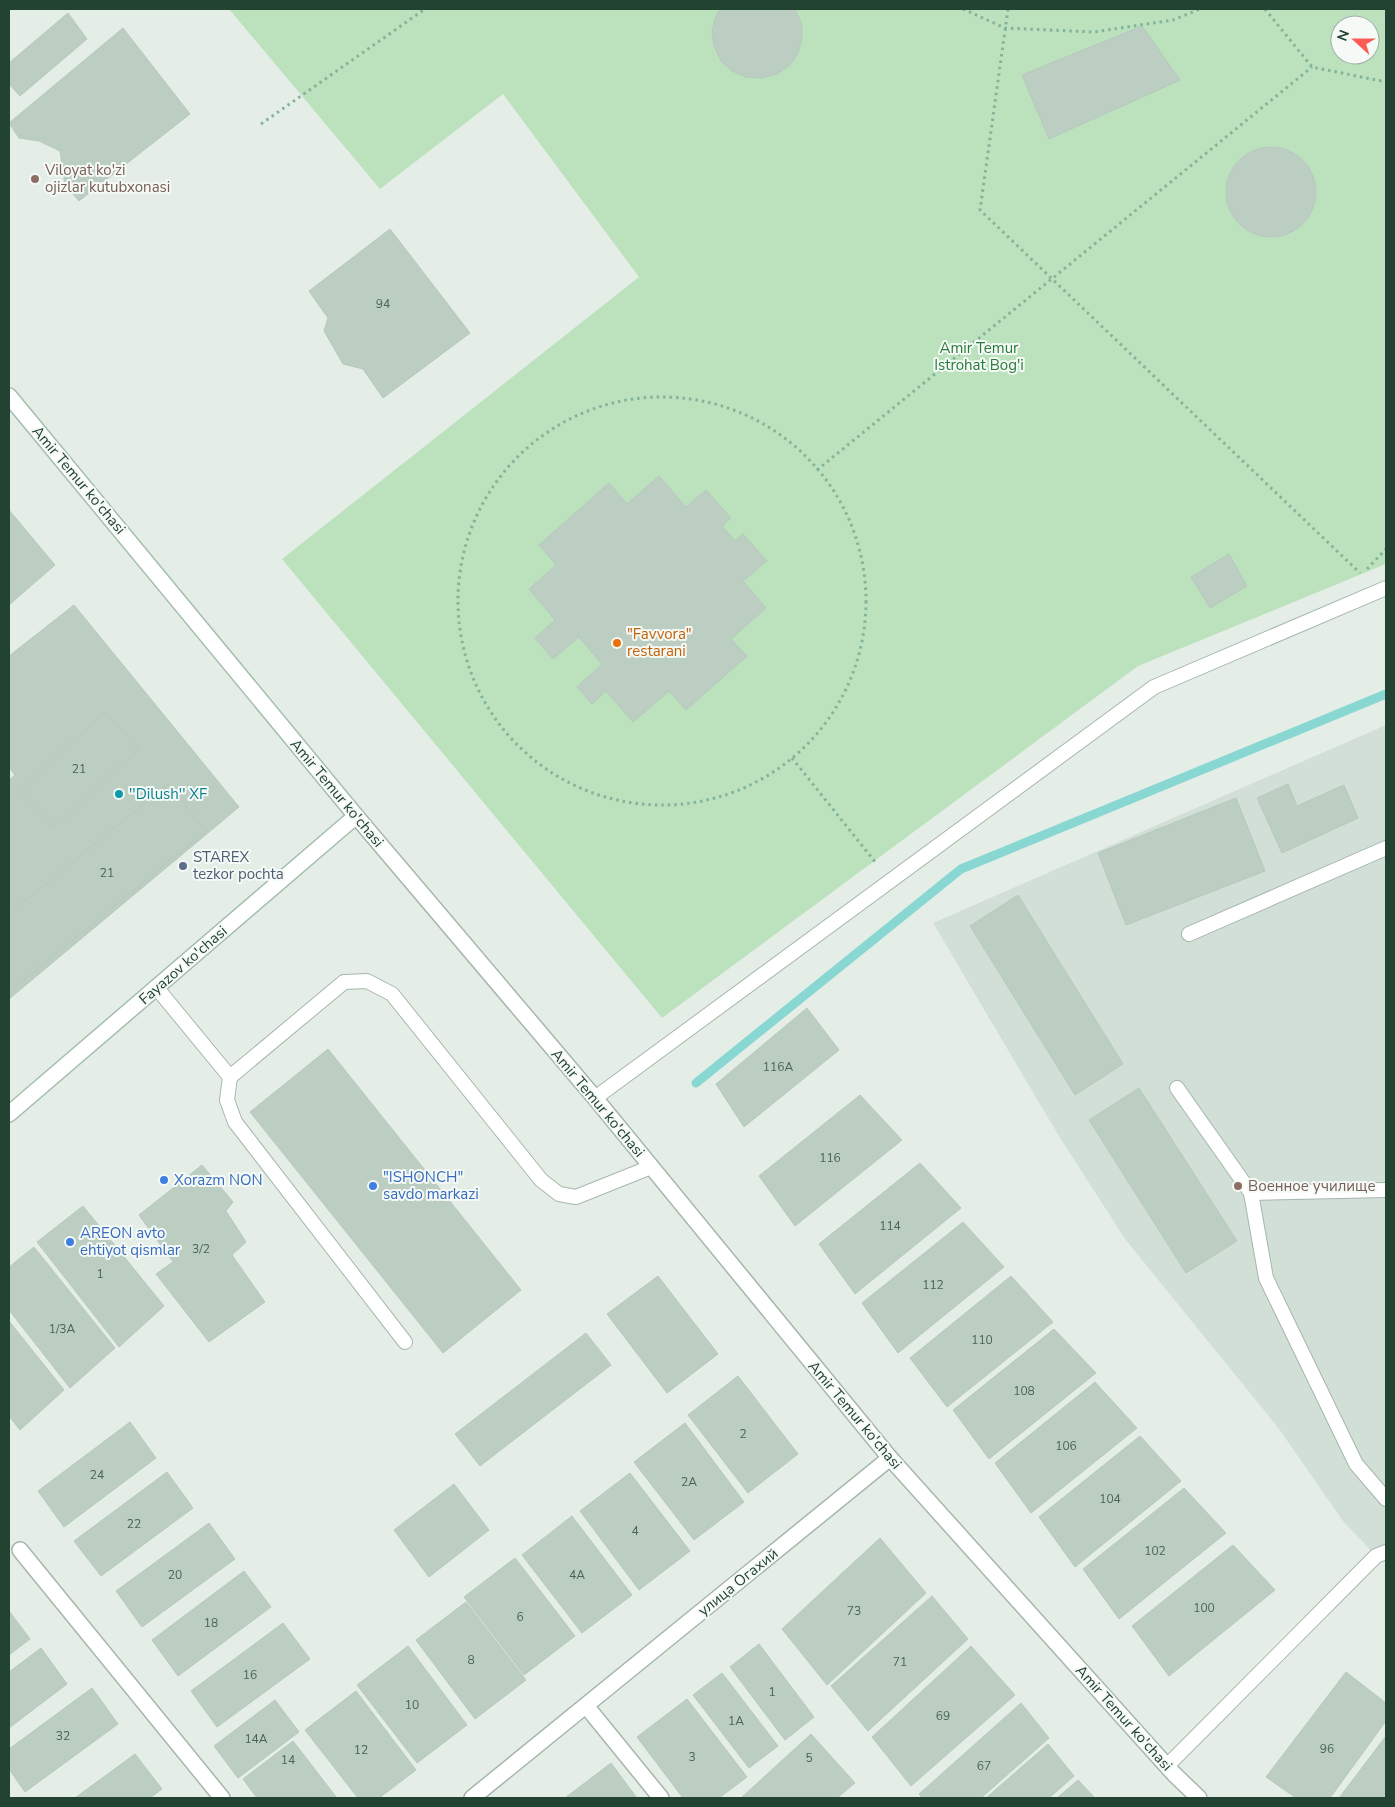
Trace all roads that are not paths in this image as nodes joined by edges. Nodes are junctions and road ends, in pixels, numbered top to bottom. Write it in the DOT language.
graph roads {
  1 [pos="9,396"];
  2 [pos="1386,588"];
  3 [pos="356,816"];
  4 [pos="1386,848"];
  5 [pos="1190,934"];
  6 [pos="156,987"];
  7 [pos="230,1077"];
  8 [pos="1177,1088"];
  9 [pos="595,1098"];
  10 [pos="9,1114"];
  11 [pos="651,1167"];
  12 [pos="1386,1190"];
  13 [pos="1251,1193"];
  14 [pos="405,1342"];
  15 [pos="890,1458"];
  16 [pos="1386,1499"];
  17 [pos="20,1550"];
  18 [pos="1386,1552"];
  19 [pos="587,1707"];
  20 [pos="1167,1766"];
  21 [pos="222,1798"];
  22 [pos="472,1798"];
  23 [pos="661,1798"];
  24 [pos="1199,1798"];
  1 -- 3 [label="street, Amir Temur ko'chasi"];
  2 -- 9 [label="lane"];
  3 -- 6 [label="street, Fayazov ko'chasi"];
  3 -- 9 [label="street, Amir Temur ko'chasi"];
  4 -- 5 [label="lane"];
  6 -- 7 [label="lane"];
  6 -- 10 [label="street, Fayazov ko'chasi"];
  7 -- 11 [label="lane"];
  7 -- 14 [label="lane"];
  8 -- 13 [label="lane"];
  9 -- 11 [label="street, Amir Temur ko'chasi"];
  11 -- 15 [label="street, Amir Temur ko'chasi"];
  12 -- 13 [label="lane"];
  13 -- 16 [label="lane"];
  15 -- 19 [label="street, улица Огахий"];
  15 -- 20 [label="street, Amir Temur ko'chasi"];
  17 -- 21 [label="street"];
  18 -- 20 [label="lane"];
  19 -- 22 [label="street, улица Огахий"];
  19 -- 23 [label="street"];
  20 -- 24 [label="street, Amir Temur ko'chasi"];
}
